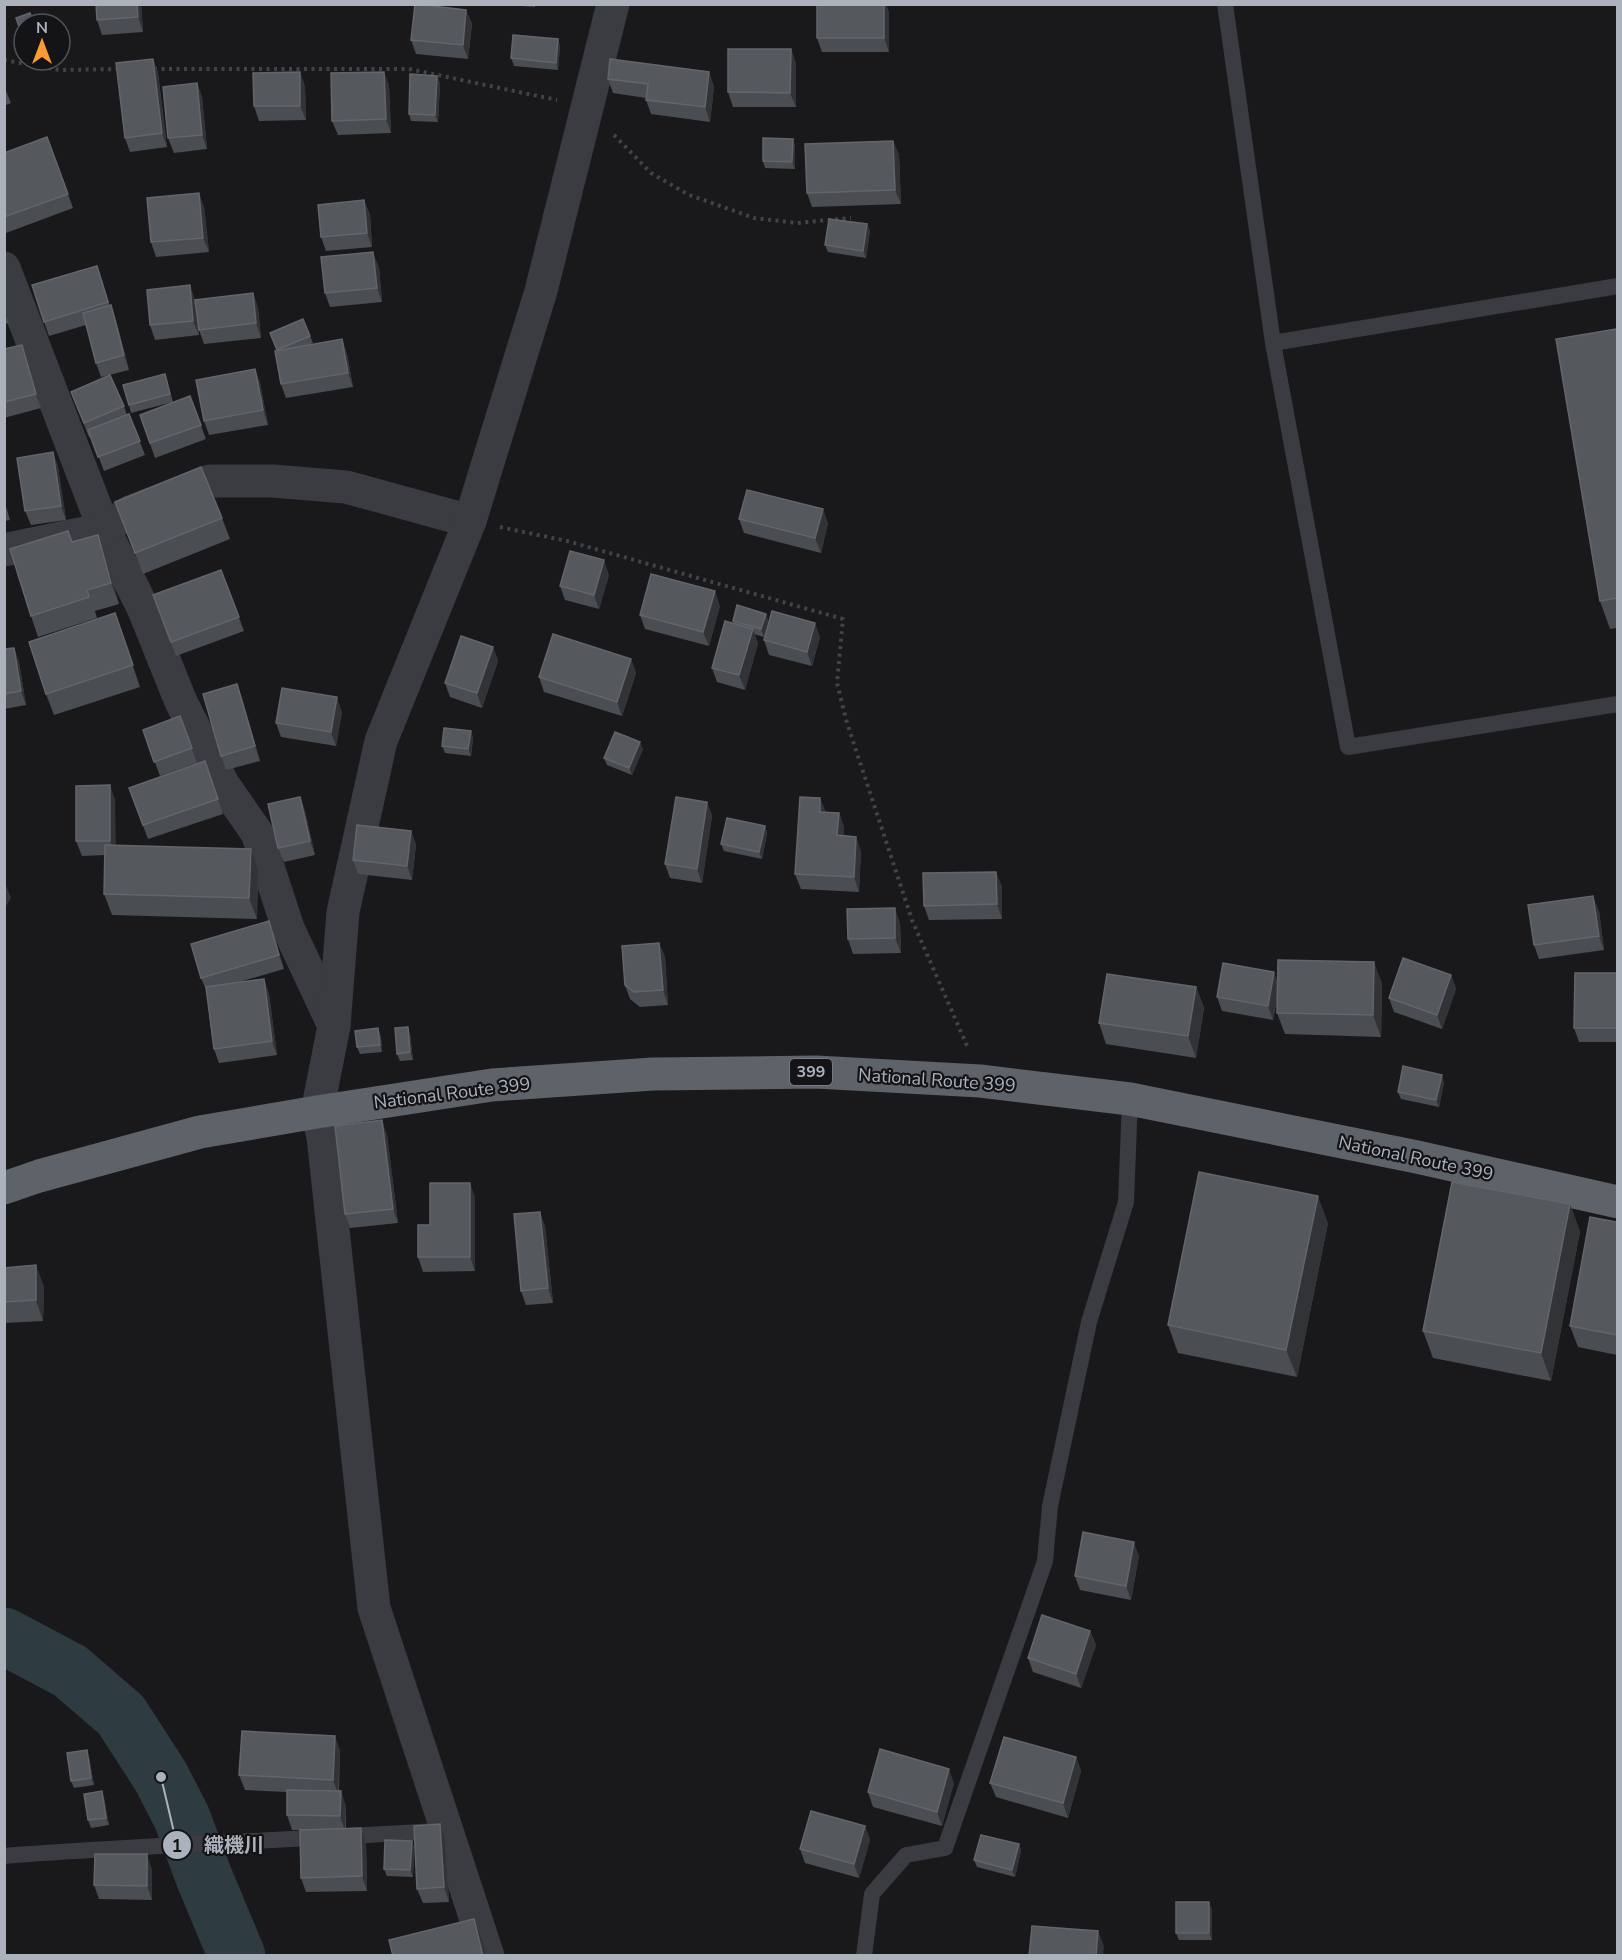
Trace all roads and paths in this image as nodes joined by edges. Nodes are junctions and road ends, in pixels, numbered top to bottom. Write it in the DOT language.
graph roads {
  1 [pos="613,4"];
  2 [pos="1225,4"];
  3 [pos="4,60"];
  4 [pos="129,69"];
  5 [pos="151,69"];
  6 [pos="588,107"];
  7 [pos="851,218"];
  8 [pos="4,268"];
  9 [pos="1617,286"];
  10 [pos="1273,343"];
  11 [pos="470,521"];
  12 [pos="104,529"];
  13 [pos="4,550"];
  14 [pos="1617,704"];
  15 [pos="334,1026"];
  16 [pos="980,1081"];
  17 [pos="1130,1099"];
  18 [pos="317,1112"];
  19 [pos="4,1188"];
  20 [pos="1617,1202"];
  21 [pos="447,1831"];
  22 [pos="4,1856"];
  23 [pos="488,1956"];
  24 [pos="864,1956"];
  1 -- 6 [label="street"];
  2 -- 10 [label="lane"];
  3 -- 4 [label="path"];
  5 -- 6 [label="path"];
  6 -- 7 [label="path"];
  6 -- 11 [label="street"];
  8 -- 12 [label="street"];
  9 -- 10 [label="lane"];
  10 -- 14 [label="lane"];
  11 -- 12 [label="street"];
  11 -- 15 [label="street"];
  11 -- 16 [label="path"];
  12 -- 13 [label="street"];
  12 -- 15 [label="street"];
  15 -- 18 [label="street"];
  16 -- 17 [label="highway, National Route 399 / 399"];
  16 -- 18 [label="highway, National Route 399 / 399"];
  17 -- 20 [label="highway, National Route 399 / 399"];
  17 -- 24 [label="lane"];
  18 -- 19 [label="highway, National Route 399 / 399"];
  18 -- 21 [label="street"];
  21 -- 22 [label="lane"];
  21 -- 23 [label="street"];
}
